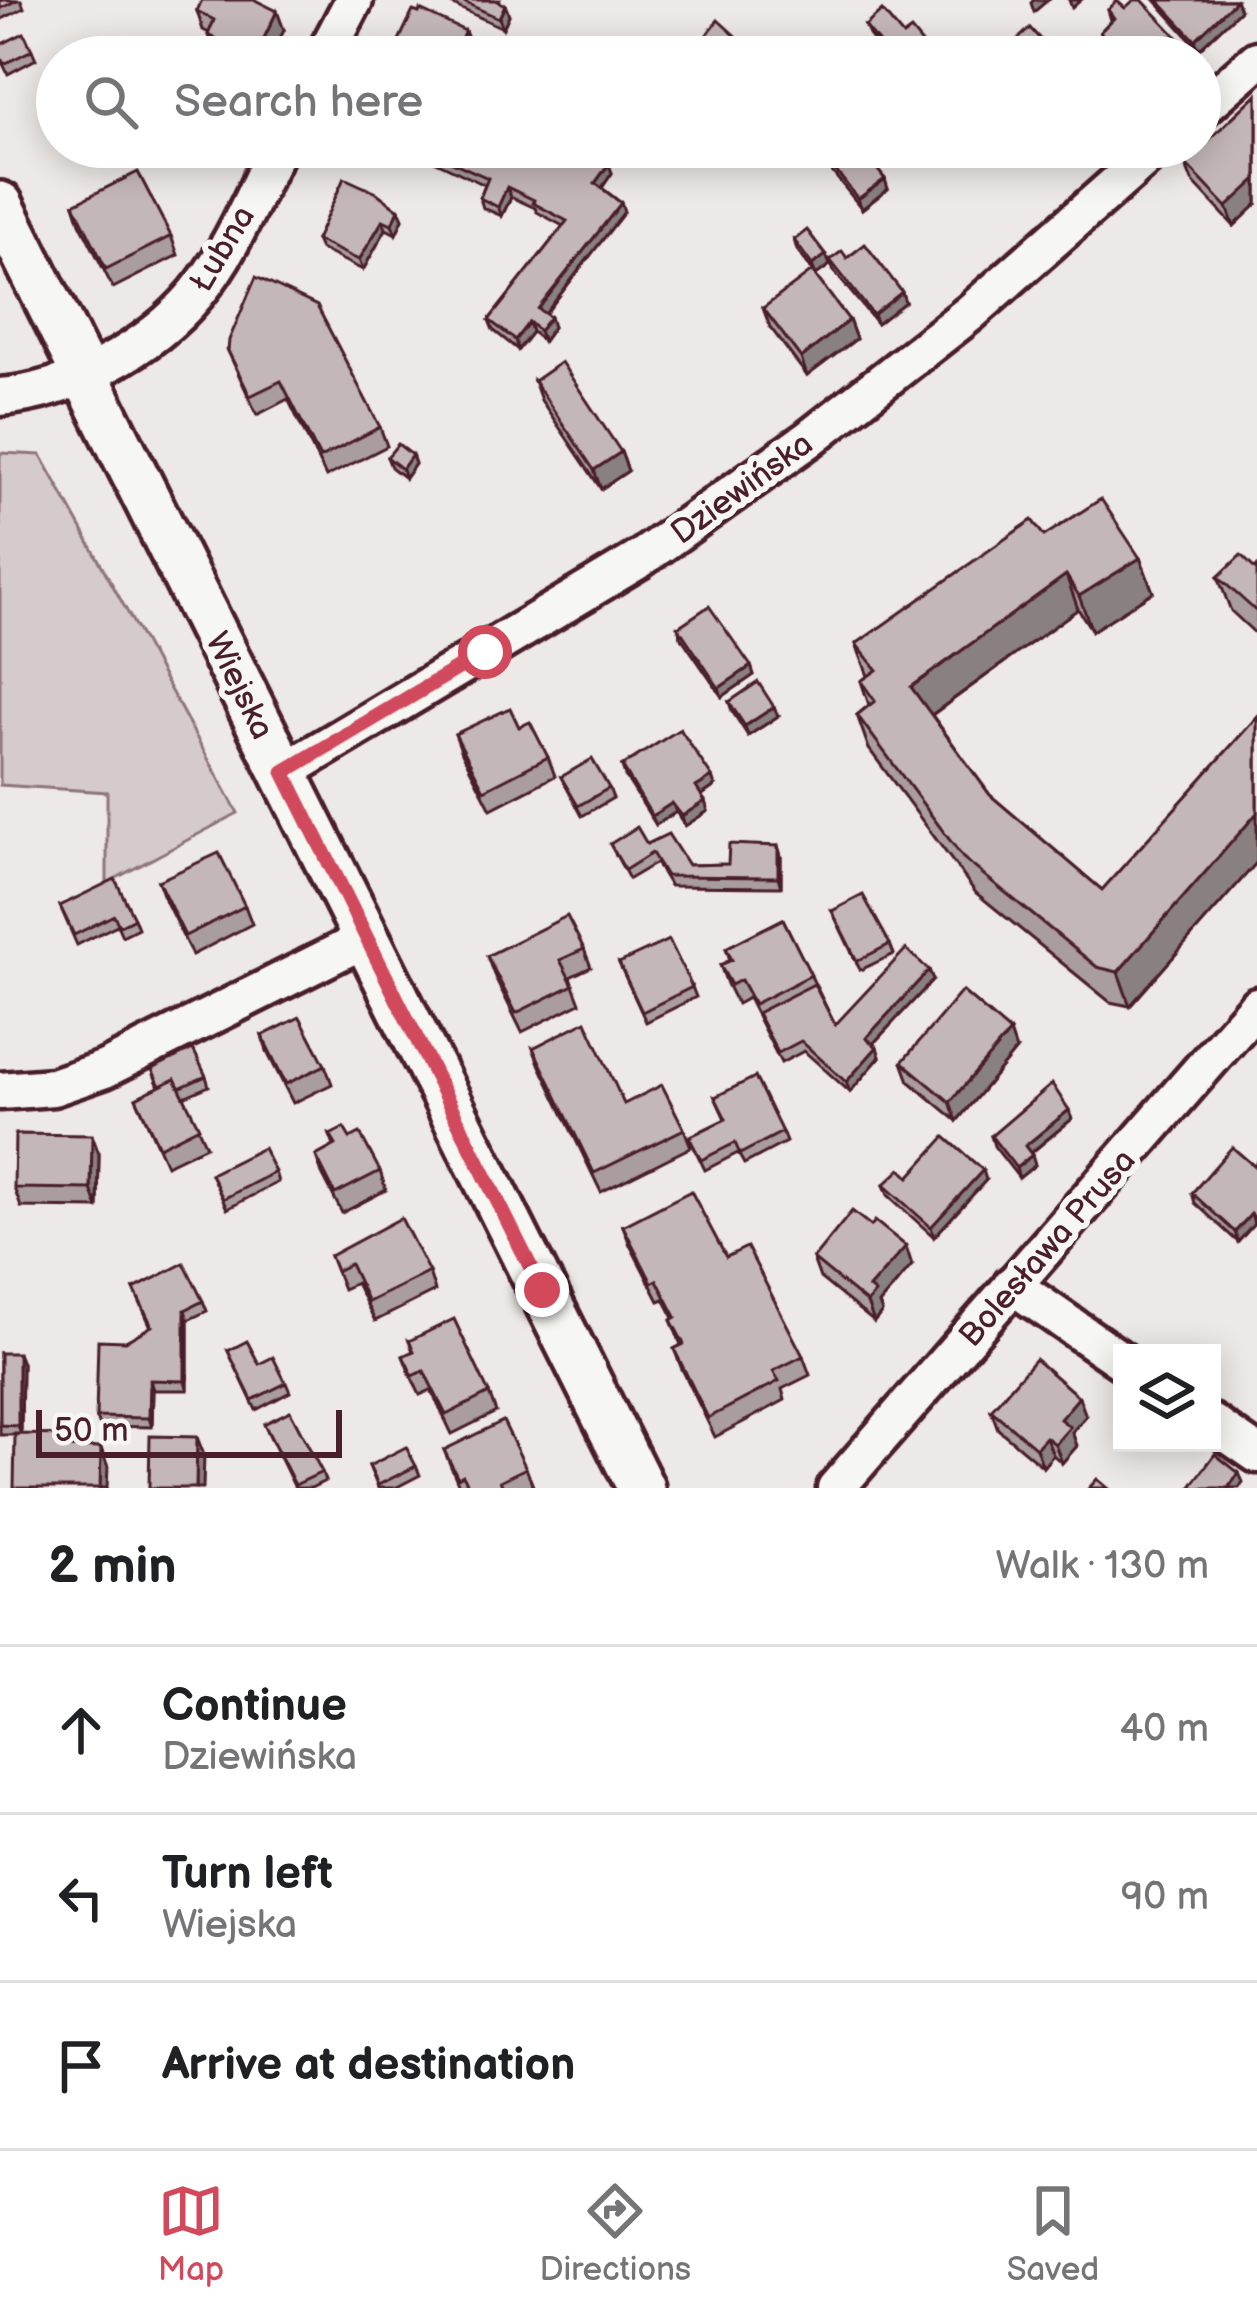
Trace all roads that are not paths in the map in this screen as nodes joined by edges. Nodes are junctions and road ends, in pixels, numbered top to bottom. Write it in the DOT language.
graph roads {
  1 [pos="354,0"];
  2 [pos="335,36"];
  3 [pos="1257,60"];
  4 [pos="1221,92"];
  5 [pos="267,168"];
  6 [pos="1134,168"];
  7 [pos="0,205"];
  8 [pos="86,374"];
  9 [pos="0,397"];
  10 [pos="284,772"];
  11 [pos="369,937"];
  12 [pos="1257,1006"];
  13 [pos="0,1091"];
  14 [pos="1012,1285"];
  15 [pos="1113,1355"];
  16 [pos="1221,1429"];
  17 [pos="1257,1454"];
  18 [pos="641,1488"];
  19 [pos="836,1488"];
  1 -- 2 [label="street"];
  3 -- 4 [label="street"];
  5 -- 8 [label="street, Łubna"];
  6 -- 10 [label="street, Dziewińska"];
  7 -- 8 [label="street, Wiejska"];
  8 -- 9 [label="street, Łubna"];
  8 -- 10 [label="street, Wiejska"];
  10 -- 11 [label="street, Wiejska"];
  11 -- 13 [label="street"];
  11 -- 18 [label="street, Wiejska"];
  12 -- 14 [label="street, Bolesława Prusa"];
  14 -- 15 [label="street"];
  14 -- 19 [label="street, Bolesława Prusa"];
  16 -- 17 [label="street"];
}
